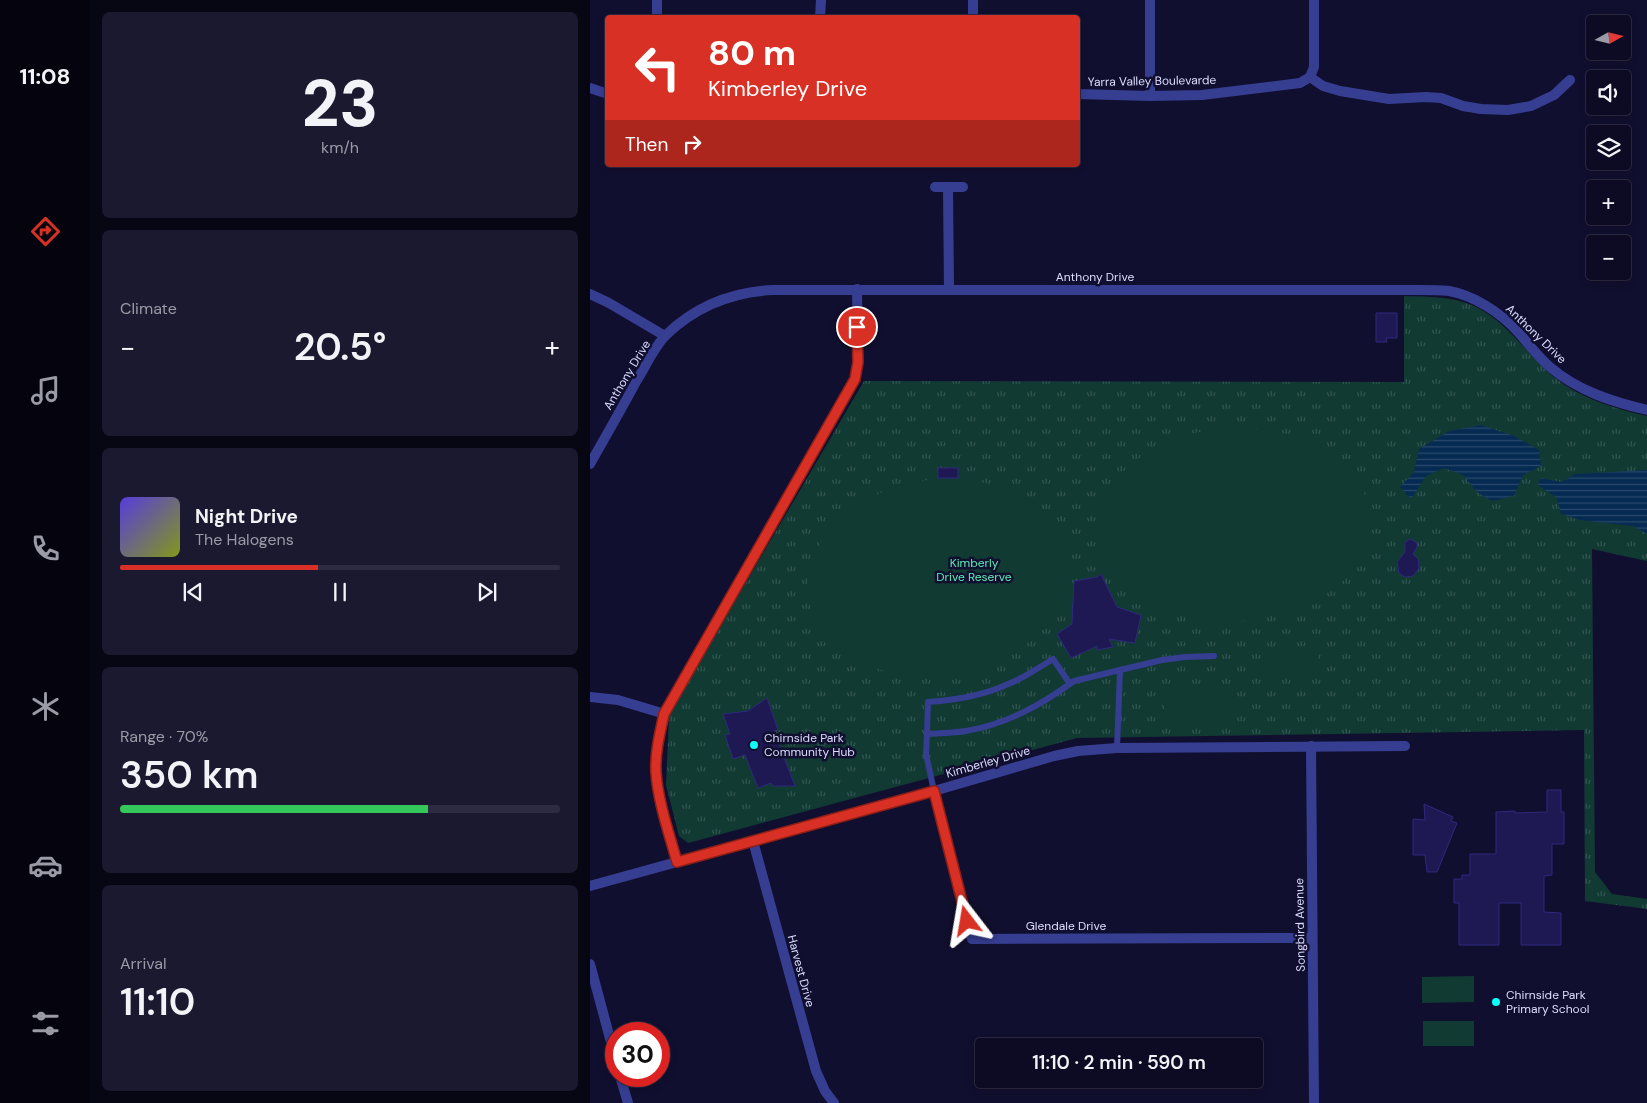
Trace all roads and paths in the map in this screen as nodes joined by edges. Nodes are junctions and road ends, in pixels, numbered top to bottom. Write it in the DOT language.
graph roads {
  1 [pos="657,0"];
  2 [pos="820,0"];
  3 [pos="974,0"];
  4 [pos="1150,0"];
  5 [pos="1314,0"];
  6 [pos="657,15"];
  7 [pos="820,15"];
  8 [pos="973,15"];
  9 [pos="1310,77"];
  10 [pos="1570,80"];
  11 [pos="590,88"];
  12 [pos="605,93"];
  13 [pos="1080,94"];
  14 [pos="1150,96"];
  15 [pos="935,187"];
  16 [pos="963,187"];
  17 [pos="948,188"];
  18 [pos="857,289"];
  19 [pos="949,289"];
  20 [pos="590,294"];
  21 [pos="665,336"];
  22 [pos="1647,410"];
  23 [pos="590,464"];
  24 [pos="1214,656"];
  25 [pos="1120,671"];
  26 [pos="1070,684"];
  27 [pos="590,697"];
  28 [pos="664,714"];
  29 [pos="927,734"];
  30 [pos="1311,746"];
  31 [pos="1406,746"];
  32 [pos="1117,748"];
  33 [pos="934,791"];
  34 [pos="753,841"];
  35 [pos="677,862"];
  36 [pos="590,886"];
  37 [pos="1312,938"];
  38 [pos="590,964"];
  39 [pos="606,1022"];
  40 [pos="623,1087"];
  41 [pos="628,1103"];
  42 [pos="834,1103"];
  43 [pos="1314,1103"];
  1 -- 6 [label="street"];
  2 -- 7 [label="street"];
  3 -- 8 [label="street"];
  4 -- 14 [label="street"];
  5 -- 9 [label="street"];
  9 -- 10 [label="street"];
  9 -- 14 [label="street, Yarra Valley Boulevarde"];
  11 -- 12 [label="street"];
  13 -- 14 [label="street, Yarra Valley Boulevarde"];
  15 -- 17 [label="street"];
  16 -- 17 [label="street"];
  17 -- 19 [label="street"];
  18 -- 19 [label="street, Anthony Drive"];
  18 -- 21 [label="street, Anthony Drive"];
  18 -- 28 [label="street"];
  19 -- 22 [label="street, Anthony Drive"];
  20 -- 21 [label="street"];
  21 -- 23 [label="street, Anthony Drive"];
  24 -- 25 [label="lane"];
  25 -- 26 [label="lane"];
  25 -- 32 [label="lane"];
  26 -- 29 [label="lane"];
  26 -- 29 [label="lane"];
  27 -- 28 [label="street"];
  28 -- 35 [label="street"];
  29 -- 33 [label="lane"];
  30 -- 31 [label="street, Kimberley Drive"];
  30 -- 32 [label="street, Kimberley Drive"];
  30 -- 37 [label="street, Songbird Avenue"];
  32 -- 33 [label="street, Kimberley Drive"];
  33 -- 34 [label="street, Kimberley Drive"];
  33 -- 37 [label="street, Glendale Drive"];
  34 -- 35 [label="street, Kimberley Drive"];
  34 -- 42 [label="street, Harvest Drive"];
  35 -- 36 [label="street, Kimberley Drive"];
  37 -- 43 [label="street, Songbird Avenue"];
  38 -- 39 [label="street"];
  40 -- 41 [label="street"];
}
